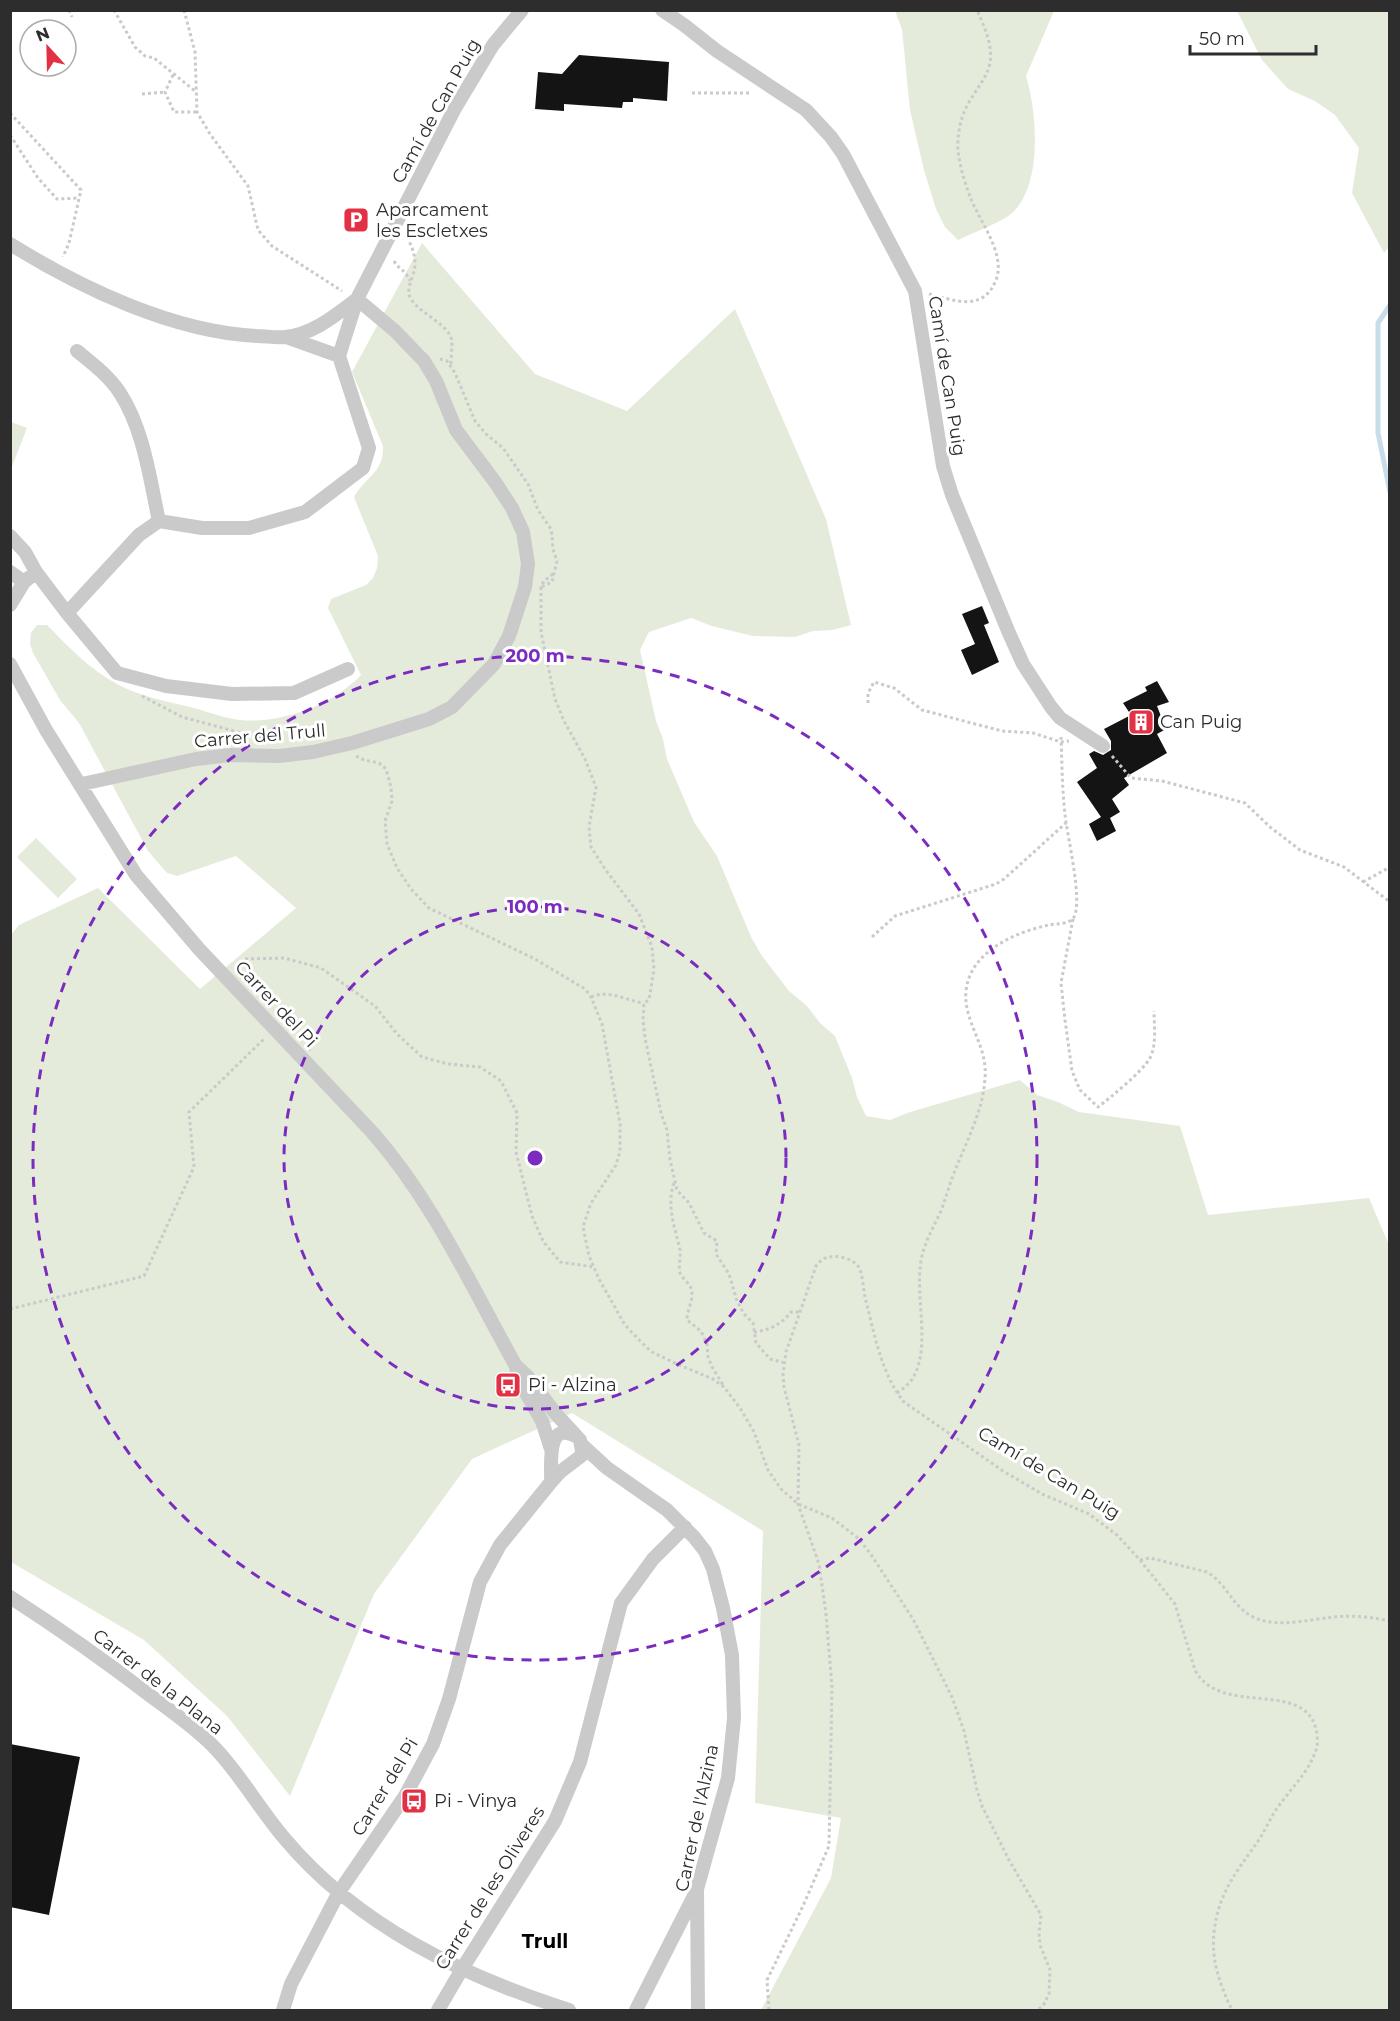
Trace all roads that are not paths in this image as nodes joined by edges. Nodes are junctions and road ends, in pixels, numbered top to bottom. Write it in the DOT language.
graph roads {
  1 [pos="522,10"];
  2 [pos="662,10"];
  3 [pos="10,244"];
  4 [pos="357,299"];
  5 [pos="286,337"];
  6 [pos="77,351"];
  7 [pos="339,356"];
  8 [pos="159,521"];
  9 [pos="10,536"];
  10 [pos="10,572"];
  11 [pos="36,572"];
  12 [pos="24,582"];
  13 [pos="10,605"];
  14 [pos="67,613"];
  15 [pos="10,664"];
  16 [pos="348,669"];
  17 [pos="1098,742"];
  18 [pos="82,784"];
  19 [pos="516,1366"];
  20 [pos="579,1441"];
  21 [pos="551,1452"];
  22 [pos="572,1464"];
  23 [pos="607,1468"];
  24 [pos="551,1482"];
  25 [pos="685,1527"];
  26 [pos="10,1597"];
  27 [pos="697,1889"];
  28 [pos="339,1892"];
  29 [pos="462,1969"];
  30 [pos="283,2010"];
  31 [pos="438,2010"];
  32 [pos="569,2010"];
  33 [pos="636,2010"];
  34 [pos="698,2010"];
  1 -- 4 [label="street, Camí de Can Puig"];
  2 -- 17 [label="street, Camí de Can Puig"];
  3 -- 5 [label="street"];
  4 -- 5 [label="street"];
  4 -- 7 [label="street, Camí de Can Puig"];
  4 -- 18 [label="street, Carrer del Trull"];
  5 -- 7 [label="street"];
  6 -- 8 [label="street"];
  7 -- 8 [label="street"];
  8 -- 14 [label="street"];
  9 -- 11 [label="street"];
  10 -- 12 [label="street"];
  11 -- 12 [label="street"];
  11 -- 14 [label="street"];
  12 -- 13 [label="street"];
  14 -- 16 [label="street"];
  15 -- 18 [label="street, Carrer del Pi"];
  18 -- 19 [label="street, Carrer del Pi"];
  19 -- 20 [label="street, Carrer del Pi"];
  19 -- 21 [label="street, Carrer del Pi"];
  20 -- 21 [label="street"];
  20 -- 22 [label="street"];
  20 -- 23 [label="street, Carrer de l'Alzina"];
  21 -- 22 [label="street"];
  21 -- 24 [label="street, Carrer del Pi"];
  22 -- 23 [label="street, Carrer de l'Alzina"];
  22 -- 24 [label="street, Carrer del Pi"];
  23 -- 25 [label="street, Carrer de l'Alzina"];
  24 -- 28 [label="street, Carrer del Pi"];
  25 -- 27 [label="street, Carrer de l'Alzina"];
  25 -- 29 [label="street, Carrer de les Oliveres"];
  26 -- 28 [label="street, Carrer de la Plana"];
  27 -- 33 [label="street"];
  27 -- 34 [label="street, Carrer de l'Alzina"];
  28 -- 29 [label="street, Carrer de la Plana"];
  28 -- 30 [label="street, Carrer del Pi"];
  29 -- 31 [label="street, Carrer de les Oliveres"];
  29 -- 32 [label="street, Carrer de la Plana"];
}
